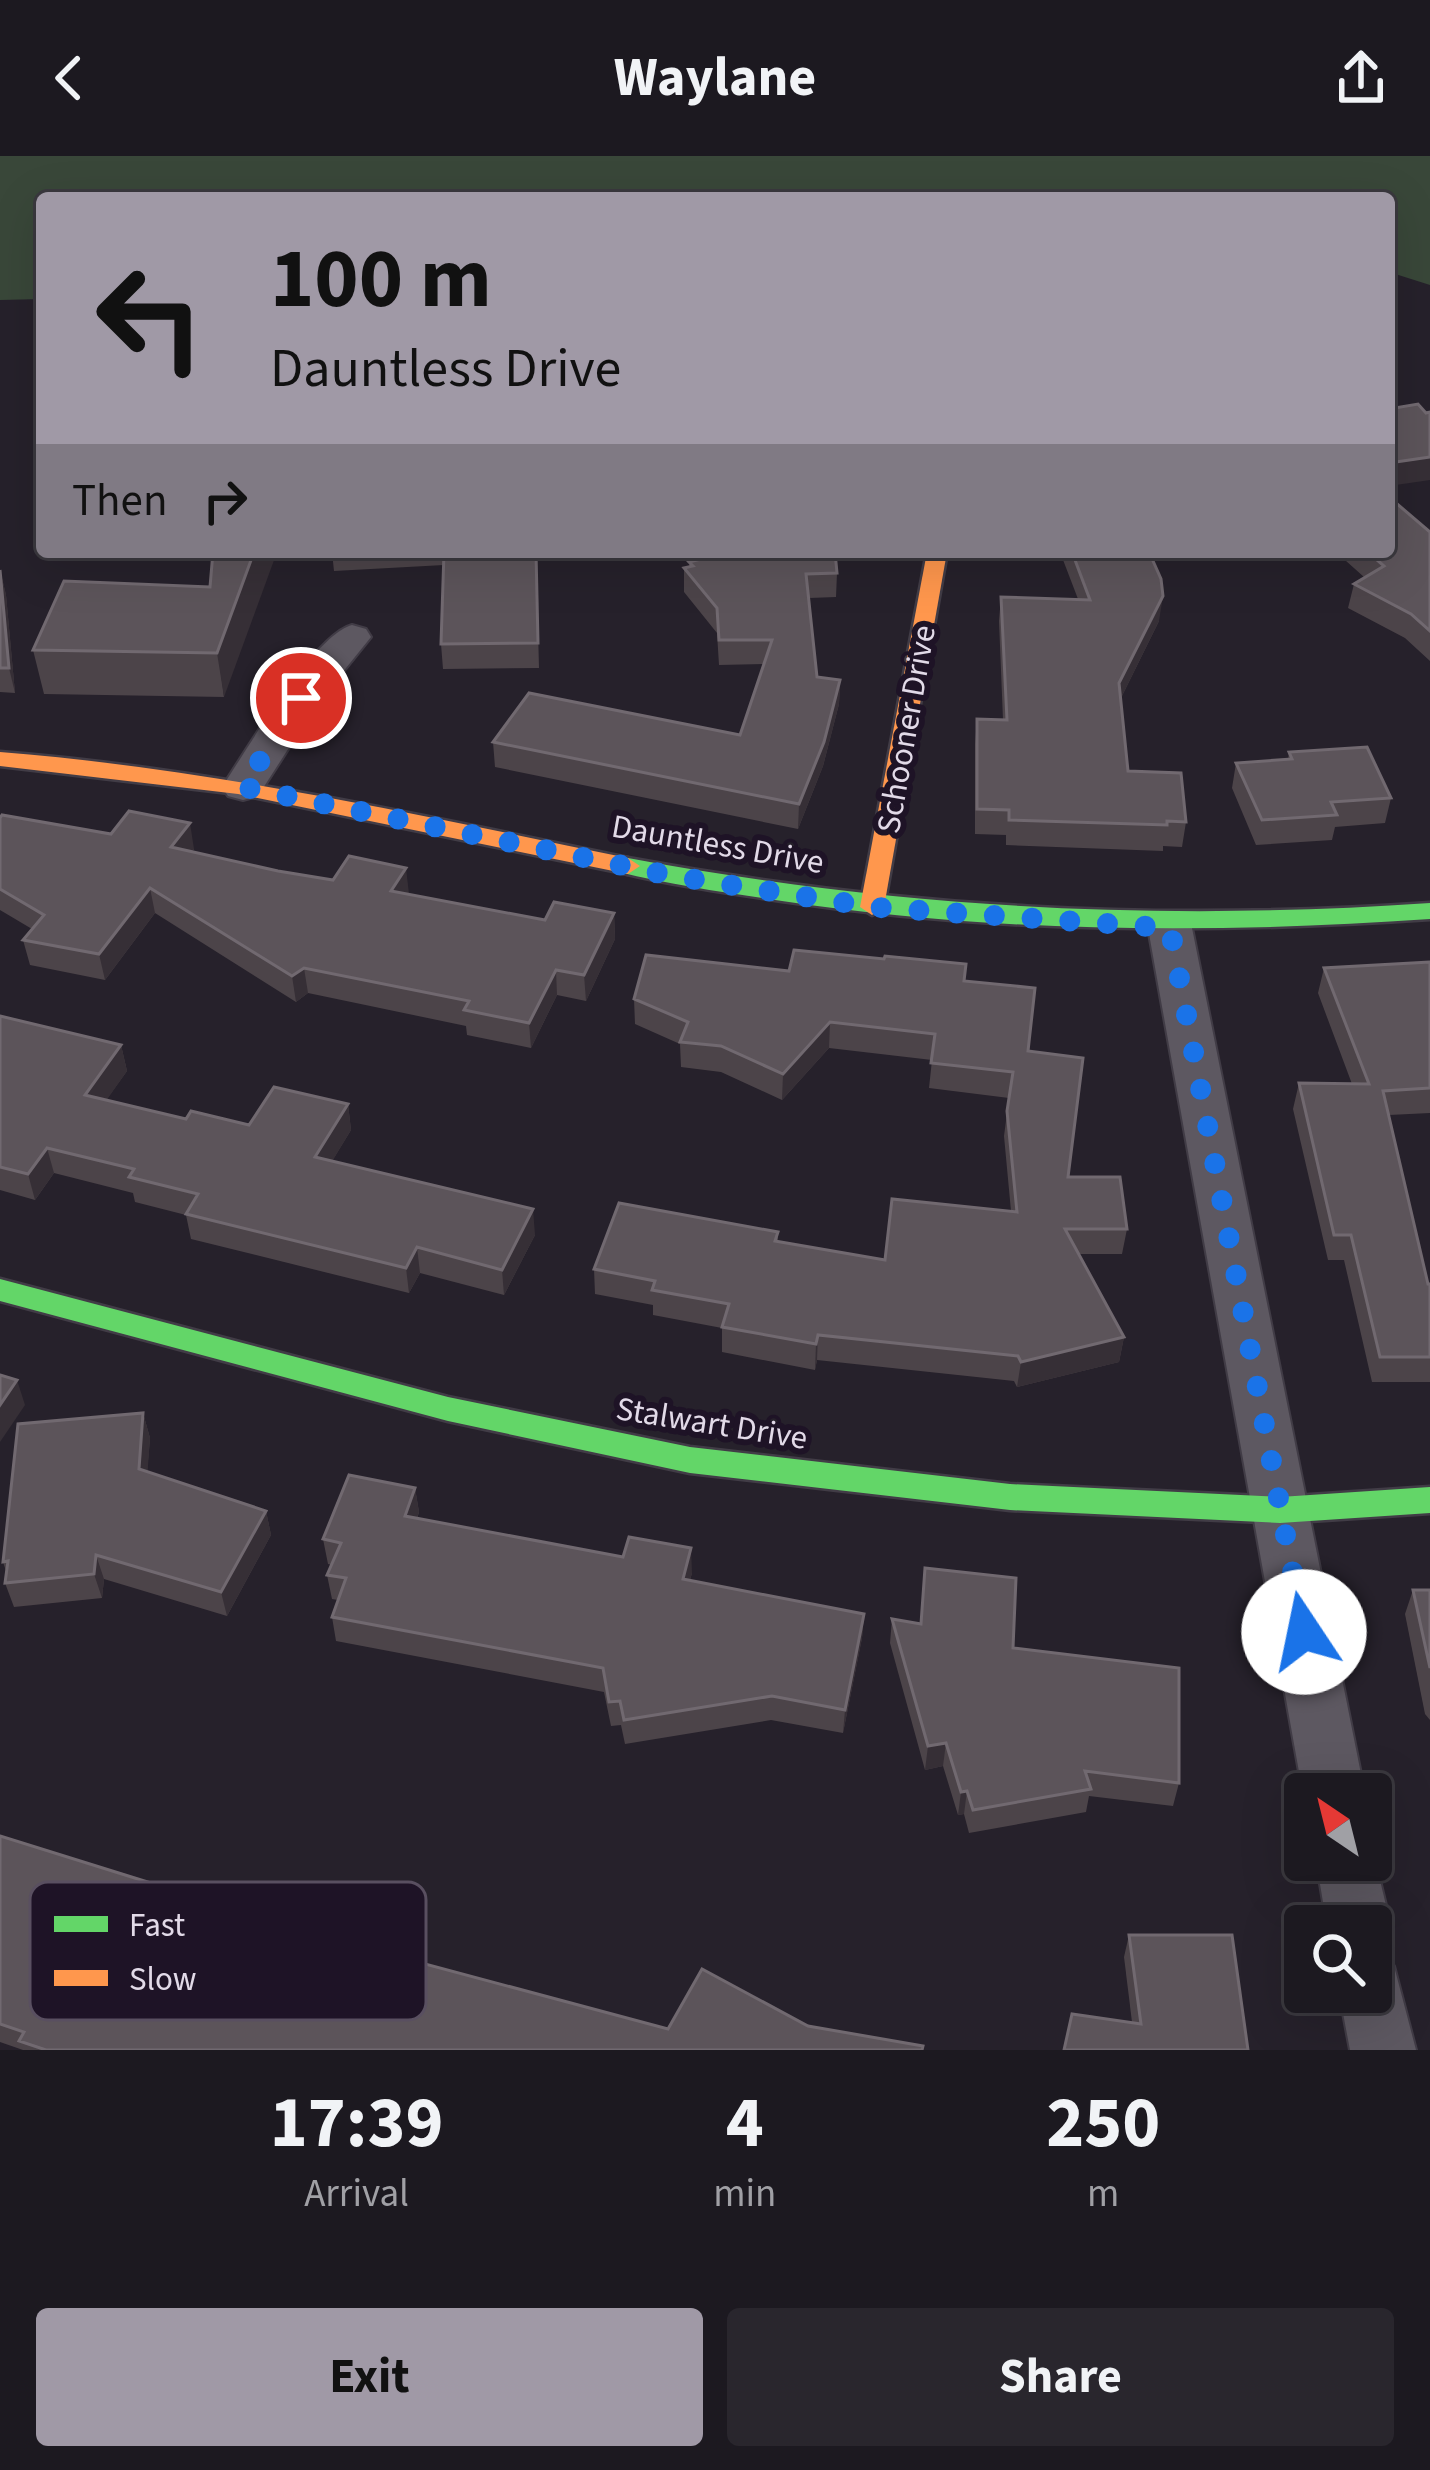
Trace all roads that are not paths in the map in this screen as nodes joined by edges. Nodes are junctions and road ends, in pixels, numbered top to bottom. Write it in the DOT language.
graph roads {
  1 [pos="936,558"];
  2 [pos="352,637"];
  3 [pos="0,759"];
  4 [pos="243,787"];
  5 [pos="872,907"];
  6 [pos="1430,910"];
  7 [pos="1170,928"];
  8 [pos="0,1290"];
  9 [pos="1430,1500"];
  10 [pos="1280,1510"];
  11 [pos="1330,1773"];
  12 [pos="1376,2013"];
  13 [pos="1383,2050"];
  1 -- 5 [label="street, Schooner Drive"];
  2 -- 4 [label="street"];
  3 -- 4 [label="street, Dauntless Drive"];
  4 -- 5 [label="street, Dauntless Drive"];
  5 -- 7 [label="street, Dauntless Drive"];
  6 -- 7 [label="street, Dauntless Drive"];
  7 -- 10 [label="street"];
  8 -- 10 [label="street, Stalwart Drive"];
  9 -- 10 [label="street, Stalwart Drive"];
  10 -- 11 [label="street"];
  12 -- 13 [label="street"];
}
